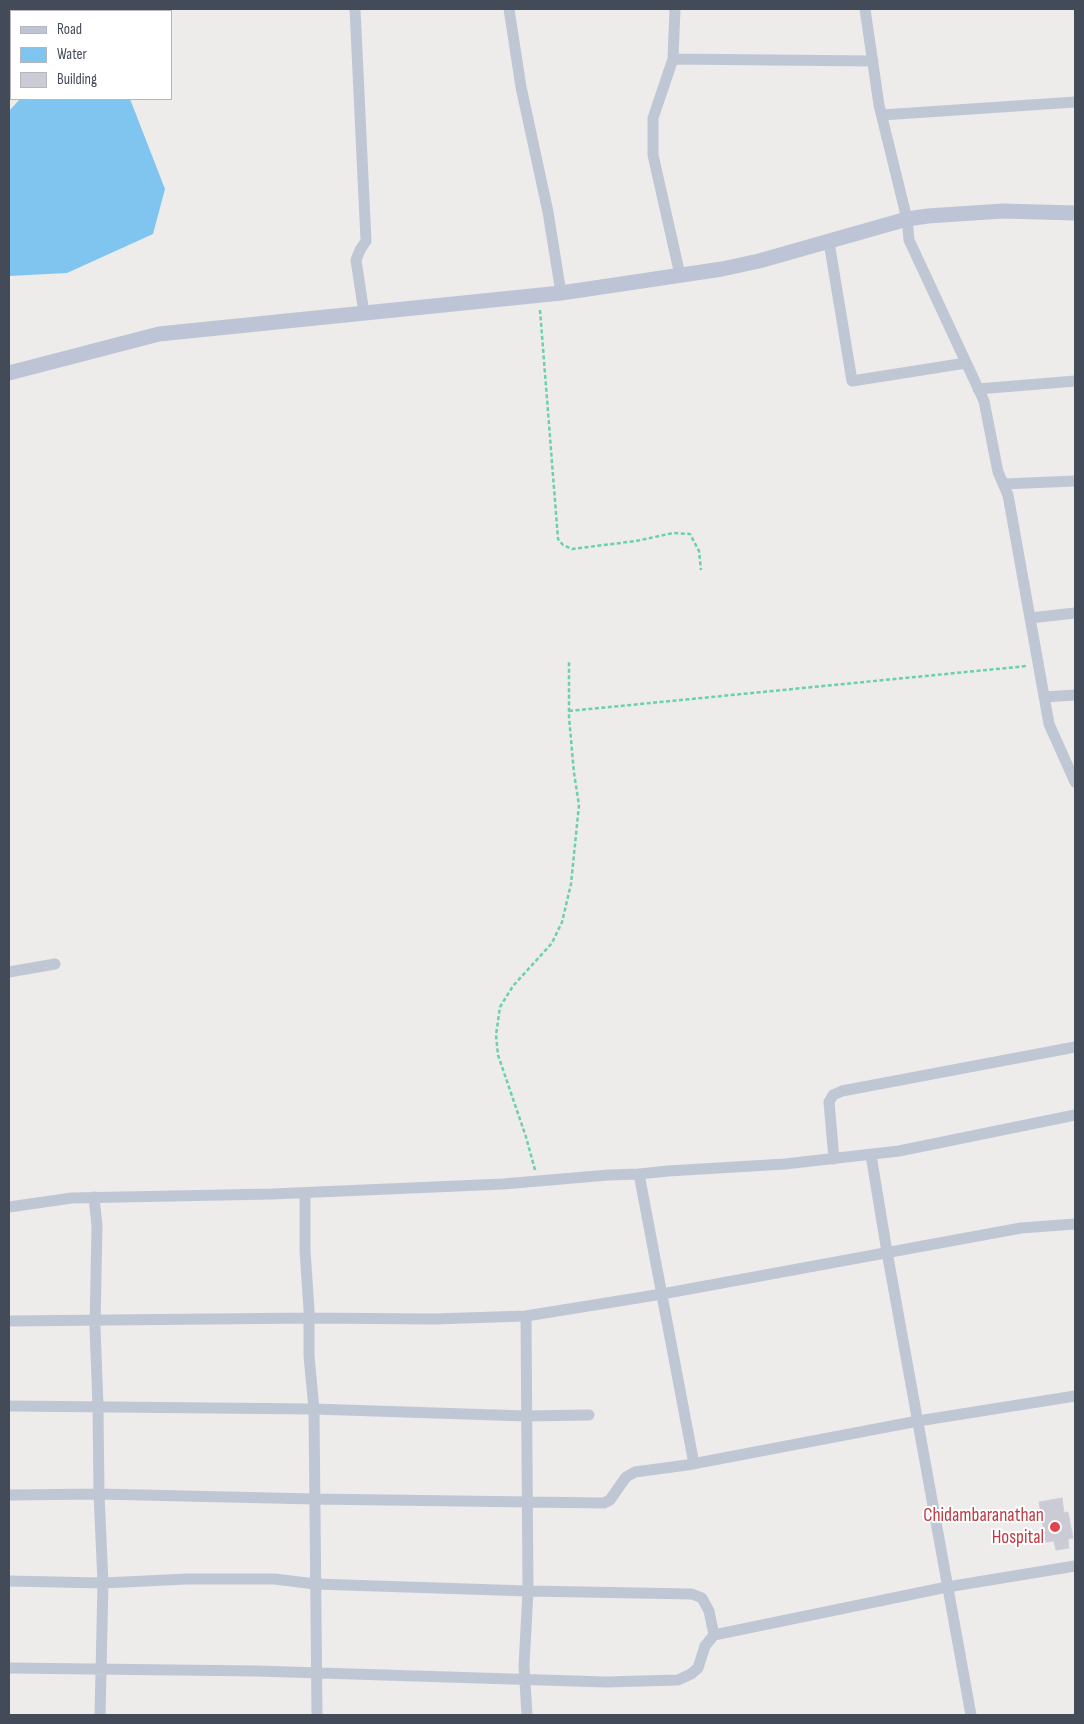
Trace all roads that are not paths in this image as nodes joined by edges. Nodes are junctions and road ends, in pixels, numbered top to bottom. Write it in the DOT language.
graph roads {
  1 [pos="355,9"];
  2 [pos="509,9"];
  3 [pos="675,9"];
  4 [pos="865,9"];
  5 [pos="673,59"];
  6 [pos="873,61"];
  7 [pos="1075,102"];
  8 [pos="882,115"];
  9 [pos="1075,213"];
  10 [pos="907,220"];
  11 [pos="828,242"];
  12 [pos="680,275"];
  13 [pos="561,293"];
  14 [pos="364,314"];
  15 [pos="966,363"];
  16 [pos="9,373"];
  17 [pos="1075,381"];
  18 [pos="978,389"];
  19 [pos="1075,481"];
  20 [pos="1003,484"];
  21 [pos="1075,613"];
  22 [pos="1030,618"];
  23 [pos="1075,695"];
  24 [pos="1044,697"];
  25 [pos="1075,782"];
  26 [pos="55,964"];
  27 [pos="9,972"];
  28 [pos="1075,1047"];
  29 [pos="1075,1115"];
  30 [pos="871,1155"];
  31 [pos="834,1159"];
  32 [pos="639,1174"];
  33 [pos="305,1193"];
  34 [pos="94,1197"];
  35 [pos="9,1207"];
  36 [pos="1075,1224"];
  37 [pos="887,1252"];
  38 [pos="662,1294"];
  39 [pos="526,1316"];
  40 [pos="309,1318"];
  41 [pos="95,1320"];
  42 [pos="9,1321"];
  43 [pos="1075,1396"];
  44 [pos="9,1406"];
  45 [pos="98,1406"];
  46 [pos="314,1409"];
  47 [pos="589,1415"];
  48 [pos="526,1416"];
  49 [pos="918,1422"];
  50 [pos="694,1464"];
  51 [pos="99,1494"];
  52 [pos="9,1495"];
  53 [pos="314,1499"];
  54 [pos="527,1502"];
  55 [pos="1075,1566"];
  56 [pos="9,1581"];
  57 [pos="103,1583"];
  58 [pos="315,1584"];
  59 [pos="947,1587"];
  60 [pos="528,1591"];
  61 [pos="714,1635"];
  62 [pos="9,1668"];
  63 [pos="102,1670"];
  64 [pos="316,1674"];
  65 [pos="525,1678"];
  66 [pos="100,1715"];
  67 [pos="317,1715"];
  68 [pos="527,1715"];
  69 [pos="971,1715"];
  1 -- 14 [label="street"];
  2 -- 13 [label="street"];
  3 -- 5 [label="street"];
  4 -- 6 [label="street"];
  5 -- 6 [label="street"];
  5 -- 12 [label="street"];
  6 -- 8 [label="street"];
  7 -- 8 [label="street"];
  8 -- 10 [label="street"];
  9 -- 10 [label="main road"];
  10 -- 11 [label="main road"];
  10 -- 15 [label="street"];
  11 -- 12 [label="main road"];
  11 -- 15 [label="street"];
  12 -- 13 [label="main road"];
  13 -- 14 [label="main road"];
  14 -- 16 [label="main road"];
  15 -- 18 [label="street"];
  17 -- 18 [label="street"];
  18 -- 20 [label="street"];
  19 -- 20 [label="street"];
  20 -- 22 [label="street"];
  21 -- 22 [label="street"];
  22 -- 24 [label="street"];
  23 -- 24 [label="street"];
  24 -- 25 [label="street"];
  26 -- 27 [label="street"];
  28 -- 31 [label="street"];
  29 -- 30 [label="street"];
  30 -- 31 [label="street"];
  30 -- 37 [label="street"];
  31 -- 32 [label="street"];
  32 -- 33 [label="street"];
  32 -- 38 [label="street"];
  33 -- 34 [label="street"];
  33 -- 40 [label="street"];
  34 -- 35 [label="street"];
  34 -- 41 [label="street"];
  36 -- 37 [label="street"];
  37 -- 38 [label="street"];
  37 -- 49 [label="street"];
  38 -- 39 [label="street"];
  38 -- 50 [label="street"];
  39 -- 40 [label="street"];
  39 -- 48 [label="street"];
  40 -- 41 [label="street"];
  40 -- 46 [label="street"];
  41 -- 42 [label="street"];
  41 -- 45 [label="street"];
  43 -- 49 [label="street"];
  44 -- 45 [label="street"];
  45 -- 46 [label="street"];
  45 -- 51 [label="street"];
  46 -- 48 [label="street"];
  46 -- 53 [label="street"];
  47 -- 48 [label="street"];
  48 -- 54 [label="street"];
  49 -- 50 [label="street"];
  49 -- 59 [label="street"];
  50 -- 54 [label="street"];
  51 -- 52 [label="street"];
  51 -- 53 [label="street"];
  51 -- 57 [label="street"];
  53 -- 54 [label="street"];
  53 -- 58 [label="street"];
  54 -- 60 [label="street"];
  55 -- 59 [label="street"];
  56 -- 57 [label="street"];
  57 -- 58 [label="street"];
  57 -- 63 [label="street"];
  58 -- 60 [label="street"];
  58 -- 64 [label="street"];
  59 -- 61 [label="street"];
  59 -- 69 [label="street"];
  60 -- 61 [label="street"];
  60 -- 65 [label="street"];
  61 -- 65 [label="street"];
  62 -- 63 [label="street"];
  63 -- 64 [label="street"];
  63 -- 66 [label="street"];
  64 -- 65 [label="street"];
  64 -- 67 [label="street"];
  65 -- 68 [label="street"];
}
